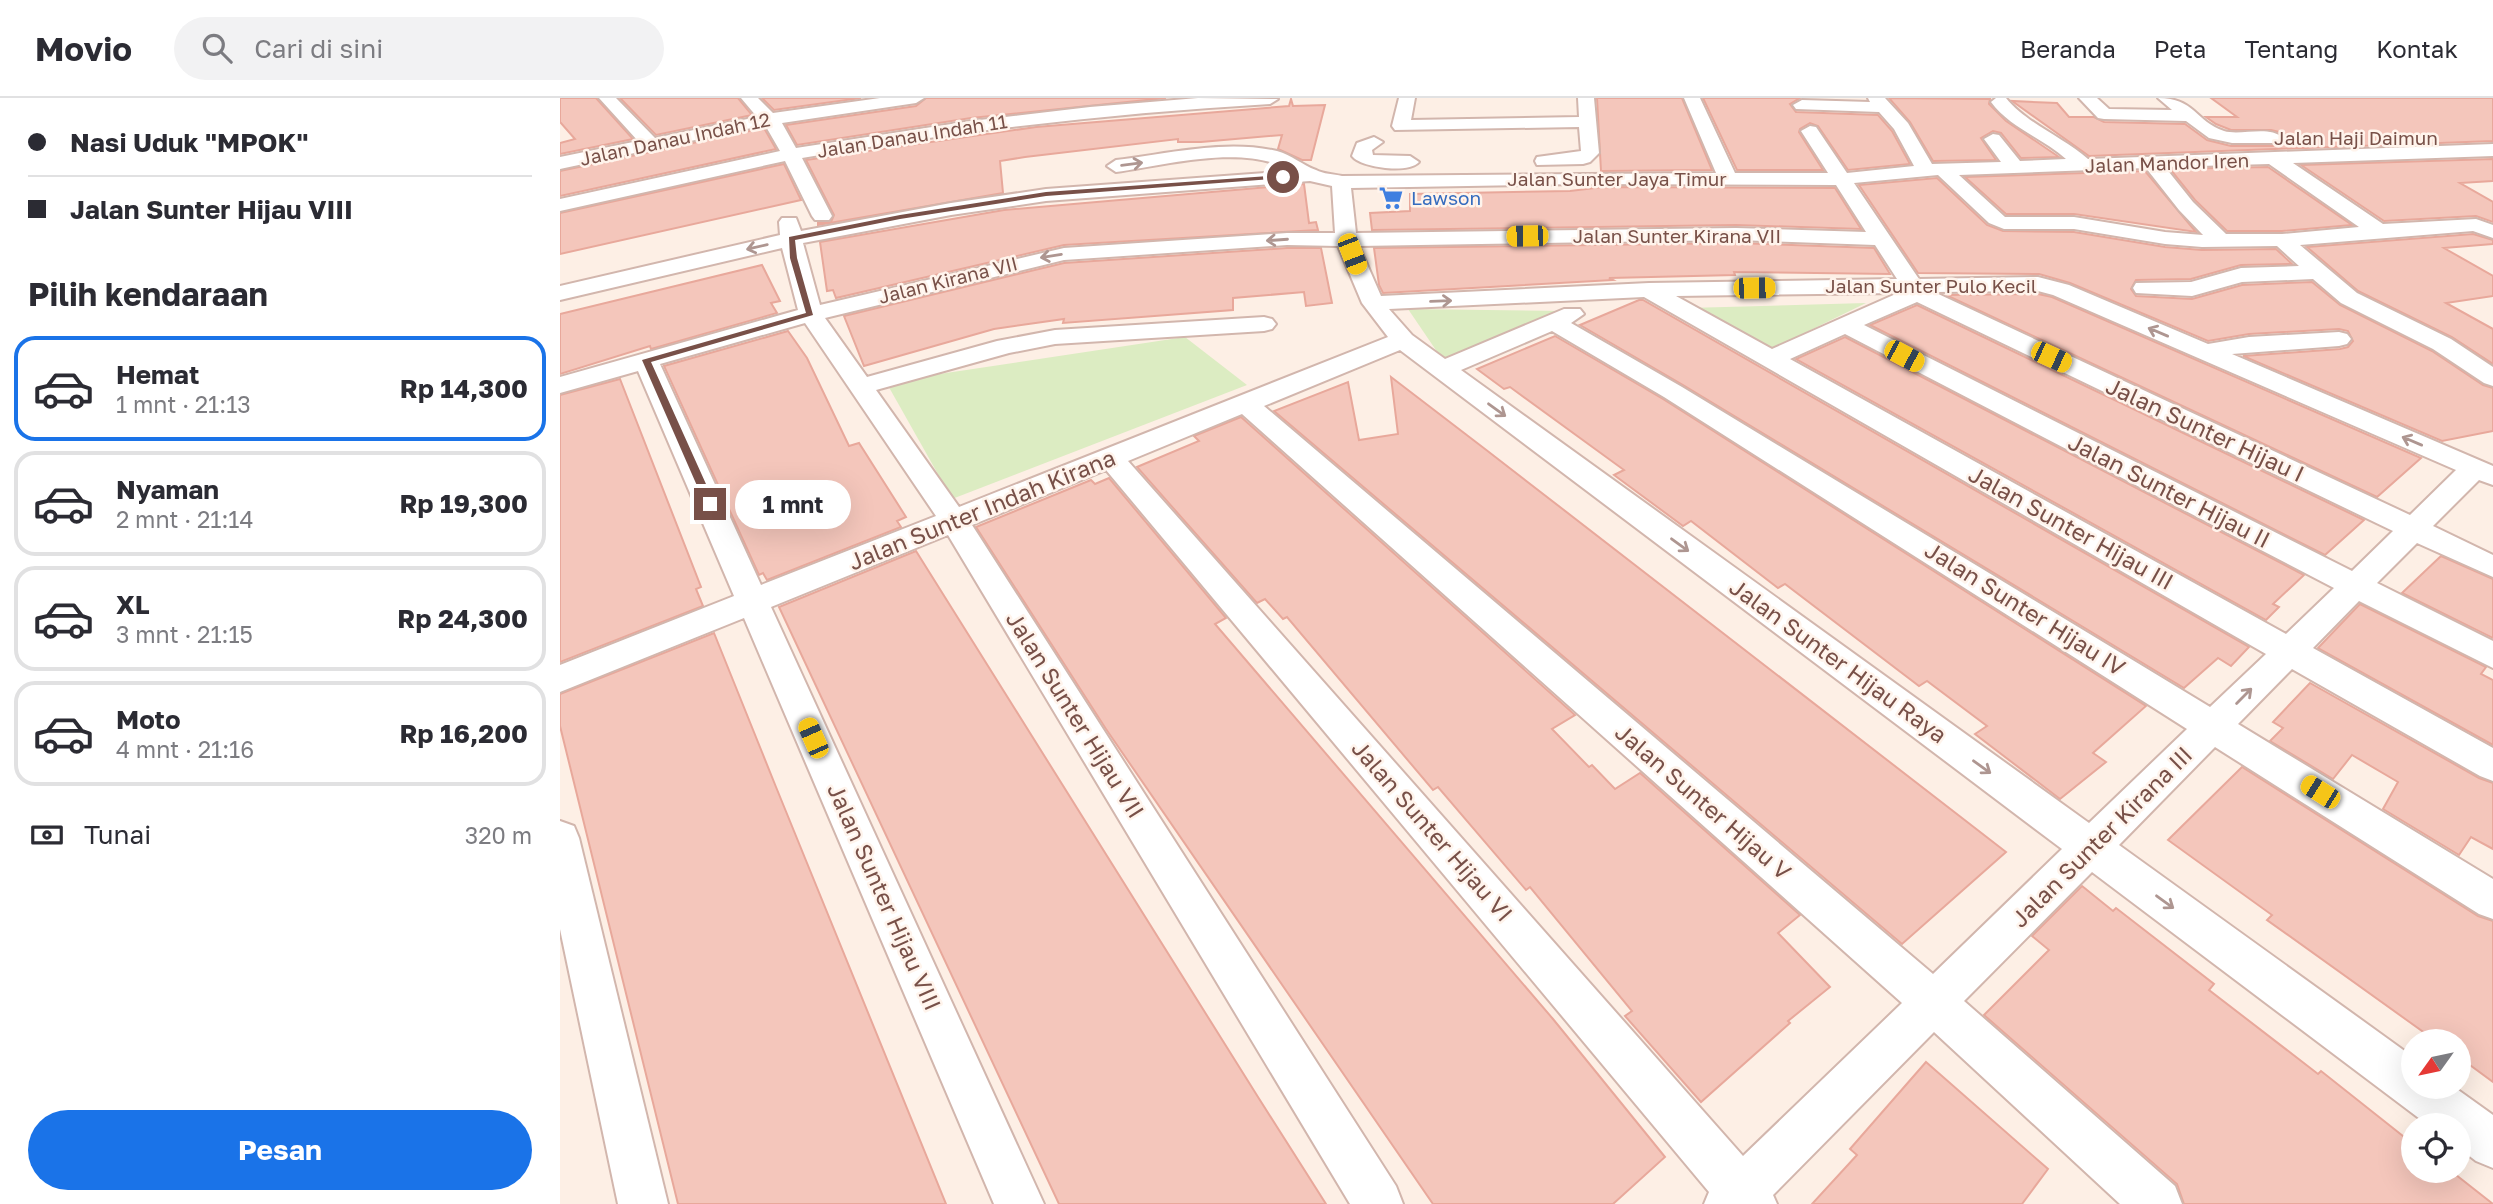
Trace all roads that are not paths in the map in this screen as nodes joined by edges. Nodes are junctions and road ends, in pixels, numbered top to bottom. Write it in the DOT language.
graph roads {
  1 [pos="607,98"];
  2 [pos="749,98"];
  3 [pos="916,98"];
  4 [pos="1407,98"];
  5 [pos="1586,98"];
  6 [pos="1692,98"];
  7 [pos="2166,98"];
  8 [pos="1270,99"];
  9 [pos="1879,102"];
  10 [pos="2000,102"];
  11 [pos="852,103"];
  12 [pos="1140,103"];
  13 [pos="2080,103"];
  14 [pos="1802,105"];
  15 [pos="2190,116"];
  16 [pos="770,119"];
  17 [pos="1588,122"];
  18 [pos="1401,126"];
  19 [pos="2092,127"];
  20 [pos="1811,131"];
  21 [pos="2286,138"];
  22 [pos="2313,138"];
  23 [pos="2474,138"];
  24 [pos="1993,139"];
  25 [pos="649,142"];
  26 [pos="2108,147"];
  27 [pos="2493,150"];
  28 [pos="1258,152"];
  29 [pos="792,155"];
  30 [pos="2275,159"];
  31 [pos="560,163"];
  32 [pos="2153,164"];
  33 [pos="2121,165"];
  34 [pos="2085,166"];
  35 [pos="2016,168"];
  36 [pos="1091,169"];
  37 [pos="1934,170"];
  38 [pos="1310,175"];
  39 [pos="1028,177"];
  40 [pos="1730,178"];
  41 [pos="1841,178"];
  42 [pos="1342,182"];
  43 [pos="560,205"];
  44 [pos="822,216"];
  45 [pos="790,230"];
  46 [pos="2379,231"];
  47 [pos="2493,232"];
  48 [pos="1346,238"];
  49 [pos="1882,239"];
  50 [pos="2282,240"];
  51 [pos="2221,241"];
  52 [pos="2316,272"];
  53 [pos="560,274"];
  54 [pos="2144,288"];
  55 [pos="1914,289"];
  56 [pos="1649,290"];
  57 [pos="560,293"];
  58 [pos="1622,293"];
  59 [pos="1373,303"];
  60 [pos="811,314"];
  61 [pos="1553,322"];
  62 [pos="1264,324"];
  63 [pos="1845,325"];
  64 [pos="2286,336"];
  65 [pos="2339,338"];
  66 [pos="1403,340"];
  67 [pos="2200,350"];
  68 [pos="1770,359"];
  69 [pos="646,360"];
  70 [pos="1443,369"];
  71 [pos="2493,378"];
  72 [pos="560,385"];
  73 [pos="859,387"];
  74 [pos="1246,404"];
  75 [pos="1111,459"];
  76 [pos="2484,472"];
  77 [pos="954,522"];
  78 [pos="2413,529"];
  79 [pos="2493,566"];
  80 [pos="2356,585"];
  81 [pos="753,602"];
  82 [pos="2290,650"];
  83 [pos="2493,656"];
  84 [pos="560,679"];
  85 [pos="2214,726"];
  86 [pos="2493,766"];
  87 [pos="560,838"];
  88 [pos="2091,848"];
  89 [pos="2493,901"];
  90 [pos="1934,1003"];
  91 [pos="2401,1076"];
  92 [pos="2432,1099"];
  93 [pos="2493,1144"];
  94 [pos="1741,1200"];
  95 [pos="643,1204"];
  96 [pos="1019,1204"];
  97 [pos="1378,1204"];
  98 [pos="2157,1204"];
  1 -- 25 [label="street"];
  2 -- 16 [label="street"];
  3 -- 11 [label="street, Jalan Danau Indah 12"];
  4 -- 18 [label="street"];
  5 -- 17 [label="street"];
  6 -- 40 [label="street"];
  7 -- 15 [label="street, Jalan Haji Daimun"];
  8 -- 12 [label="street, Jalan Danau Indah 11"];
  8 -- 28 [label="street"];
  9 -- 14 [label="street"];
  9 -- 37 [label="street"];
  10 -- 34 [label="street"];
  11 -- 16 [label="street, Jalan Danau Indah 12"];
  12 -- 29 [label="street, Jalan Danau Indah 11"];
  13 -- 15 [label="street"];
  13 -- 19 [label="street"];
  15 -- 21 [label="street, Jalan Haji Daimun"];
  16 -- 25 [label="street, Jalan Danau Indah 12"];
  16 -- 29 [label="street"];
  17 -- 18 [label="street"];
  17 -- 18 [label="street"];
  20 -- 41 [label="street"];
  22 -- 23 [label="street, Jalan Haji Daimun"];
  24 -- 35 [label="street"];
  25 -- 31 [label="street, Jalan Danau Indah 12"];
  26 -- 33 [label="street"];
  27 -- 30 [label="street, Jalan Mandor Iren"];
  36 -- 28 [label="street, one-way"];
  28 -- 38 [label="street"];
  29 -- 43 [label="street, Jalan Danau Indah 11"];
  29 -- 44 [label="street"];
  30 -- 32 [label="street, Jalan Mandor Iren"];
  30 -- 46 [label="street"];
  32 -- 33 [label="street, Jalan Mandor Iren"];
  32 -- 51 [label="street"];
  33 -- 34 [label="street, Jalan Mandor Iren"];
  34 -- 35 [label="street, Jalan Mandor Iren"];
  35 -- 37 [label="street, Jalan Mandor Iren"];
  37 -- 41 [label="street, Jalan Mandor Iren"];
  37 -- 51 [label="street"];
  38 -- 42 [label="street, Jalan Sunter Jaya Timur"];
  38 -- 45 [label="street"];
  39 -- 44 [label="street"];
  40 -- 41 [label="street, Jalan Sunter Jaya Timur"];
  40 -- 42 [label="street, Jalan Sunter Jaya Timur"];
  41 -- 49 [label="street"];
  42 -- 48 [label="street, Jalan Sunter Hijau Raya"];
  44 -- 45 [label="street"];
  45 -- 53 [label="street"];
  45 -- 57 [label="street, one-way"];
  45 -- 60 [label="street, Jalan Sunter Hijau VII"];
  46 -- 47 [label="street"];
  46 -- 50 [label="street"];
  48 -- 49 [label="street, Jalan Sunter Kirana VII"];
  48 -- 59 [label="street, Jalan Sunter Hijau Raya"];
  48 -- 60 [label="street, Jalan Kirana VII, one-way"];
  49 -- 55 [label="street"];
  50 -- 51 [label="street"];
  50 -- 52 [label="street"];
  52 -- 54 [label="street"];
  52 -- 71 [label="street"];
  55 -- 56 [label="street, Jalan Sunter Pulo Kecil"];
  55 -- 63 [label="street"];
  67 -- 55 [label="street, Jalan Sunter Pulo Kecil, one-way"];
  55 -- 78 [label="street, Jalan Sunter Hijau I"];
  56 -- 58 [label="street, Jalan Sunter Pulo Kecil"];
  56 -- 68 [label="street, Jalan Sunter Hijau III"];
  59 -- 58 [label="street, Jalan Sunter Pulo Kecil, one-way"];
  58 -- 61 [label="street"];
  59 -- 66 [label="street, Jalan Sunter Hijau Raya"];
  60 -- 69 [label="street, Jalan Kirana VII"];
  60 -- 73 [label="street, Jalan Sunter Hijau VII"];
  61 -- 70 [label="street"];
  61 -- 85 [label="street, Jalan Sunter Hijau IV"];
  62 -- 73 [label="street"];
  63 -- 68 [label="street"];
  63 -- 80 [label="street, Jalan Sunter Hijau II"];
  64 -- 67 [label="street"];
  65 -- 67 [label="street"];
  66 -- 70 [label="street, Jalan Sunter Hijau Raya"];
  66 -- 74 [label="street, Jalan Sunter Indah Kirana"];
  76 -- 67 [label="street, Jalan Sunter Pulo Kecil, one-way"];
  68 -- 82 [label="street, Jalan Sunter Hijau III"];
  69 -- 72 [label="street, Jalan Kirana VII"];
  69 -- 81 [label="street, Jalan Sunter Hijau VIII"];
  70 -- 88 [label="street, Jalan Sunter Hijau Raya, one-way"];
  73 -- 77 [label="street, Jalan Sunter Hijau VII"];
  74 -- 75 [label="street, Jalan Sunter Indah Kirana"];
  74 -- 90 [label="street, Jalan Sunter Hijau V"];
  75 -- 77 [label="street, Jalan Sunter Indah Kirana"];
  75 -- 94 [label="street, Jalan Sunter Hijau VI"];
  76 -- 78 [label="street, Jalan Sunter Kirana III"];
  77 -- 81 [label="street, Jalan Sunter Indah Kirana"];
  77 -- 97 [label="street, Jalan Sunter Hijau VII"];
  78 -- 79 [label="street, Jalan Sunter Hijau I"];
  78 -- 80 [label="street, Jalan Sunter Kirana III"];
  80 -- 82 [label="street, Jalan Sunter Kirana III"];
  80 -- 83 [label="street, Jalan Sunter Hijau II"];
  81 -- 84 [label="street, Jalan Sunter Indah Kirana"];
  81 -- 96 [label="street, Jalan Sunter Hijau VIII"];
  85 -- 82 [label="street, Jalan Sunter Kirana III, one-way"];
  82 -- 86 [label="street, Jalan Sunter Hijau III"];
  85 -- 88 [label="street, Jalan Sunter Kirana III"];
  85 -- 89 [label="street, Jalan Sunter Hijau IV"];
  87 -- 95 [label="street"];
  88 -- 90 [label="street, Jalan Sunter Kirana III"];
  88 -- 91 [label="street, Jalan Sunter Hijau Raya, one-way"];
  90 -- 94 [label="street, Jalan Sunter Kirana III"];
  90 -- 98 [label="street, Jalan Sunter Hijau V"];
  92 -- 93 [label="street, Jalan Sunter Hijau Raya"];
}
